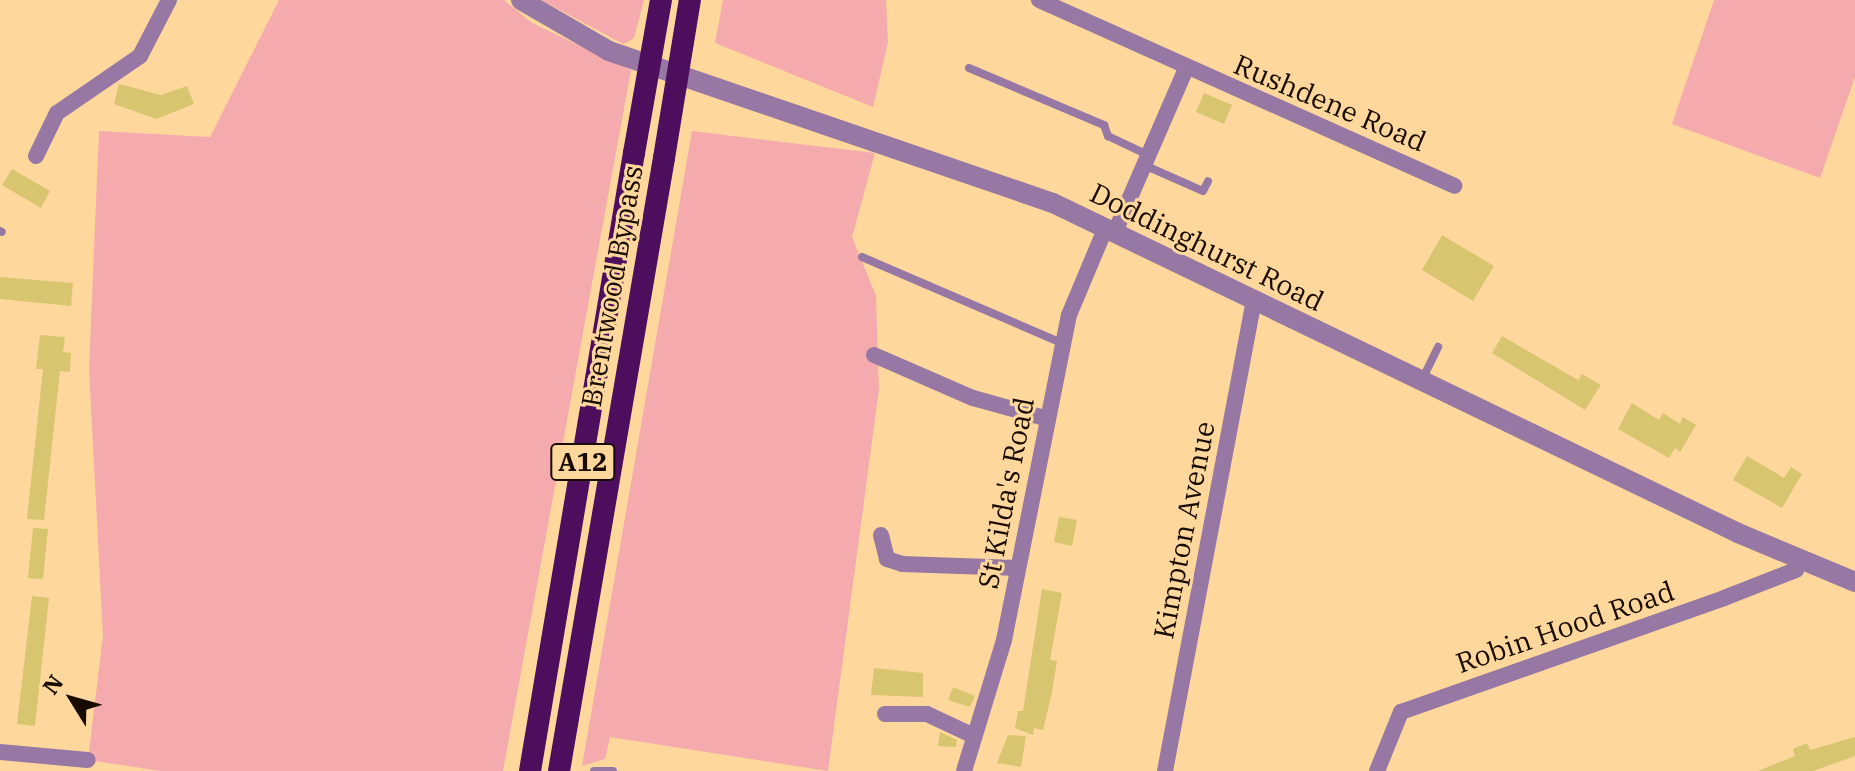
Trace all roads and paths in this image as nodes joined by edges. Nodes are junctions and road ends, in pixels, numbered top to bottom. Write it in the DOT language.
graph roads {
  1 [pos="169,0"];
  2 [pos="521,0"];
  3 [pos="661,0"];
  4 [pos="690,0"];
  5 [pos="1039,0"];
  6 [pos="969,68"];
  7 [pos="1186,69"];
  8 [pos="36,156"];
  9 [pos="1146,160"];
  10 [pos="1208,181"];
  11 [pos="1454,186"];
  12 [pos="1111,230"];
  13 [pos="862,257"];
  14 [pos="1254,299"];
  15 [pos="1062,343"];
  16 [pos="1438,347"];
  17 [pos="874,355"];
  18 [pos="1422,380"];
  19 [pos="1048,419"];
  20 [pos="881,535"];
  21 [pos="1801,560"];
  22 [pos="1018,568"];
  23 [pos="1855,582"];
  24 [pos="885,714"];
  25 [pos="972,735"];
  26 [pos="0,752"];
  27 [pos="88,760"];
  28 [pos="530,771"];
  29 [pos="559,771"];
  30 [pos="594,771"];
  31 [pos="613,771"];
  32 [pos="964,771"];
  33 [pos="1165,771"];
  34 [pos="1377,771"];
  1 -- 8 [label="street"];
  2 -- 12 [label="street, Doddinghurst Road"];
  3 -- 28 [label="highway, Brentwood Bypass / A12, bridge"];
  4 -- 29 [label="highway, Brentwood Bypass / A12, bridge"];
  5 -- 7 [label="street, Rushdene Road"];
  6 -- 9 [label="lane"];
  7 -- 9 [label="street"];
  7 -- 11 [label="street, Rushdene Road"];
  9 -- 10 [label="lane"];
  9 -- 12 [label="street"];
  12 -- 14 [label="street, Doddinghurst Road"];
  12 -- 15 [label="street, St Kilda's Road"];
  13 -- 15 [label="lane"];
  14 -- 18 [label="street, Doddinghurst Road"];
  14 -- 33 [label="street, Kimpton Avenue"];
  15 -- 19 [label="street, St Kilda's Road"];
  16 -- 18 [label="lane"];
  17 -- 19 [label="street"];
  18 -- 21 [label="street, Doddinghurst Road"];
  19 -- 22 [label="street, St Kilda's Road"];
  20 -- 22 [label="street"];
  21 -- 23 [label="street, Doddinghurst Road"];
  21 -- 34 [label="street, Robin Hood Road"];
  22 -- 25 [label="street, St Kilda's Road"];
  24 -- 25 [label="street"];
  25 -- 32 [label="street, St Kilda's Road"];
  26 -- 27 [label="street"];
  30 -- 31 [label="lane"];
}
